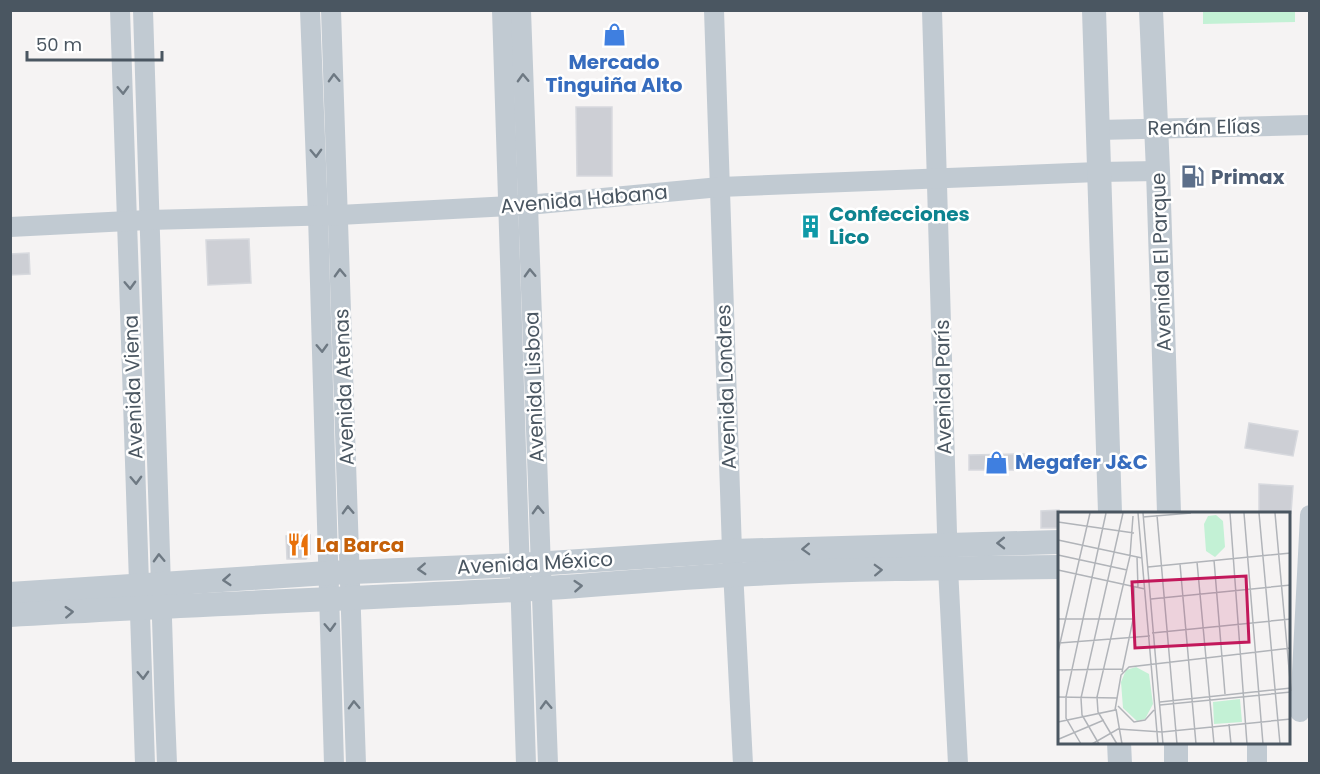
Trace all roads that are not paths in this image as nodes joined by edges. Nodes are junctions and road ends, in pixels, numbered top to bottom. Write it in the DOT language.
graph roads {
  1 [pos="120,10"];
  2 [pos="143,10"];
  3 [pos="310,10"];
  4 [pos="331,10"];
  5 [pos="501,10"];
  6 [pos="521,10"];
  7 [pos="714,10"];
  8 [pos="932,10"];
  9 [pos="1094,10"];
  10 [pos="1151,10"];
  11 [pos="1310,124"];
  12 [pos="1156,128"];
  13 [pos="1098,130"];
  14 [pos="1158,171"];
  15 [pos="1098,172"];
  16 [pos="937,178"];
  17 [pos="720,188"];
  18 [pos="518,205"];
  19 [pos="318,215"];
  20 [pos="339,215"];
  21 [pos="148,220"];
  22 [pos="128,221"];
  23 [pos="10,227"];
  24 [pos="1110,512"];
  25 [pos="1169,512"];
  26 [pos="1310,514"];
  27 [pos="1058,542"];
  28 [pos="947,544"];
  29 [pos="732,551"];
  30 [pos="529,564"];
  31 [pos="1058,567"];
  32 [pos="948,568"];
  33 [pos="339,573"];
  34 [pos="733,575"];
  35 [pos="531,589"];
  36 [pos="10,594"];
  37 [pos="150,596"];
  38 [pos="340,599"];
  39 [pos="10,615"];
  40 [pos="1299,712"];
  41 [pos="1119,744"];
  42 [pos="1176,744"];
  43 [pos="1257,744"];
  44 [pos="146,764"];
  45 [pos="167,764"];
  46 [pos="334,764"];
  47 [pos="356,764"];
  48 [pos="526,764"];
  49 [pos="548,764"];
  50 [pos="743,764"];
  51 [pos="958,764"];
  52 [pos="1120,764"];
  53 [pos="1176,764"];
  54 [pos="1257,764"];
  1 -- 22 [label="street, Avenida Viena, one-way"];
  2 -- 21 [label="street, Avenida Viena"];
  3 -- 19 [label="street, Avenida Atenas, one-way"];
  20 -- 4 [label="street, Avenida Atenas, one-way"];
  5 -- 18 [label="street, Avenida Lisboa"];
  18 -- 6 [label="street, Avenida Lisboa, one-way"];
  7 -- 17 [label="street, Avenida Londres"];
  8 -- 16 [label="street, Avenida París"];
  9 -- 13 [label="street"];
  10 -- 12 [label="street, Avenida El Parque"];
  11 -- 12 [label="street, Renán Elías"];
  12 -- 13 [label="street, Renán Elías"];
  12 -- 14 [label="street, Avenida El Parque"];
  13 -- 15 [label="street"];
  14 -- 15 [label="street, Avenida Habana"];
  14 -- 25 [label="street, Avenida El Parque"];
  15 -- 16 [label="street, Avenida Habana"];
  15 -- 24 [label="street"];
  16 -- 17 [label="street, Avenida Habana"];
  16 -- 28 [label="street, Avenida París"];
  17 -- 18 [label="street, Avenida Habana"];
  17 -- 29 [label="street, Avenida Londres"];
  18 -- 20 [label="street, Avenida Habana"];
  18 -- 30 [label="street, Avenida Lisboa"];
  19 -- 20 [label="street, Avenida Habana"];
  19 -- 21 [label="street, Avenida Habana"];
  19 -- 33 [label="street, Avenida Atenas, one-way"];
  33 -- 20 [label="street, Avenida Atenas, one-way"];
  21 -- 22 [label="street, Avenida Habana"];
  37 -- 21 [label="street, Avenida Viena, one-way"];
  22 -- 23 [label="street, Avenida Habana"];
  22 -- 37 [label="street, Avenida Viena, one-way"];
  26 -- 40 [label="street"];
  27 -- 28 [label="street, Avenida México, one-way"];
  28 -- 29 [label="street, Avenida México, one-way"];
  28 -- 32 [label="street, Avenida París"];
  29 -- 30 [label="street, Avenida México"];
  29 -- 34 [label="street, Avenida Londres"];
  30 -- 33 [label="street, Avenida México, one-way"];
  30 -- 35 [label="street, Avenida Lisboa"];
  31 -- 32 [label="street, Avenida México"];
  34 -- 32 [label="street, Avenida México, one-way"];
  32 -- 51 [label="street, Avenida París"];
  33 -- 37 [label="street, Avenida México, one-way"];
  33 -- 38 [label="street, Avenida Atenas"];
  35 -- 34 [label="street, Avenida México, one-way"];
  34 -- 50 [label="street, Avenida Londres"];
  35 -- 38 [label="street, Avenida México"];
  35 -- 48 [label="street, Avenida Lisboa"];
  49 -- 35 [label="street, Avenida Lisboa, one-way"];
  36 -- 37 [label="street, Avenida México"];
  37 -- 38 [label="street, Avenida México"];
  39 -- 37 [label="street, Avenida México, one-way"];
  37 -- 44 [label="street, Avenida Viena, one-way"];
  37 -- 45 [label="street, Avenida Viena"];
  38 -- 46 [label="street, Avenida Atenas, one-way"];
  47 -- 38 [label="street, Avenida Atenas, one-way"];
  41 -- 52 [label="street"];
  42 -- 53 [label="street"];
  43 -- 54 [label="street"];
}
